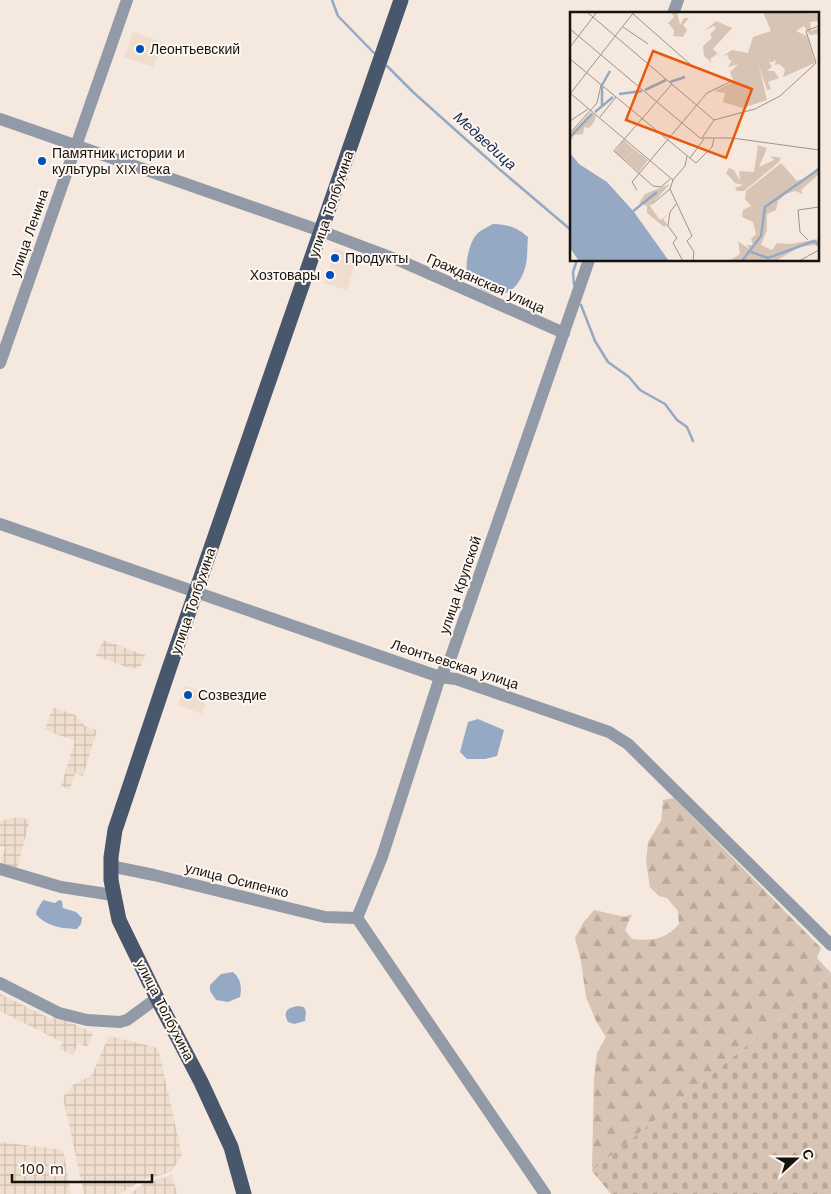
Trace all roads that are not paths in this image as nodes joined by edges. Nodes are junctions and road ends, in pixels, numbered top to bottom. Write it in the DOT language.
graph roads {
  1 [pos="127,0"];
  2 [pos="401,0"];
  3 [pos="678,0"];
  4 [pos="674,12"];
  5 [pos="0,120"];
  6 [pos="75,146"];
  7 [pos="321,231"];
  8 [pos="589,261"];
  9 [pos="564,333"];
  10 [pos="0,363"];
  11 [pos="0,524"];
  12 [pos="197,591"];
  13 [pos="440,677"];
  14 [pos="110,866"];
  15 [pos="0,869"];
  16 [pos="113,895"];
  17 [pos="357,918"];
  18 [pos="831,945"];
  19 [pos="0,983"];
  20 [pos="157,998"];
  21 [pos="244,1194"];
  22 [pos="544,1194"];
  1 -- 6 [label="street, улица Ленина"];
  2 -- 7 [label="main road, улица Толбухина"];
  3 -- 4 [label="street"];
  5 -- 6 [label="street, Гражданская улица"];
  6 -- 7 [label="street, Гражданская улица"];
  6 -- 10 [label="street, улица Ленина"];
  7 -- 9 [label="street, Гражданская улица"];
  7 -- 12 [label="main road, улица Толбухина"];
  8 -- 9 [label="street, улица Крупской"];
  9 -- 13 [label="street, улица Крупской"];
  11 -- 12 [label="street, Леонтьевская улица"];
  12 -- 13 [label="street, Леонтьевская улица"];
  12 -- 14 [label="main road, улица Толбухина"];
  13 -- 17 [label="street, улица Крупской"];
  13 -- 18 [label="street, Леонтьевская улица"];
  14 -- 16 [label="main road, улица Толбухина"];
  14 -- 17 [label="street, улица Осипенко"];
  15 -- 16 [label="street"];
  16 -- 20 [label="main road, улица Толбухина"];
  17 -- 22 [label="street"];
  19 -- 20 [label="street"];
  20 -- 21 [label="main road, улица Толбухина"];
}
